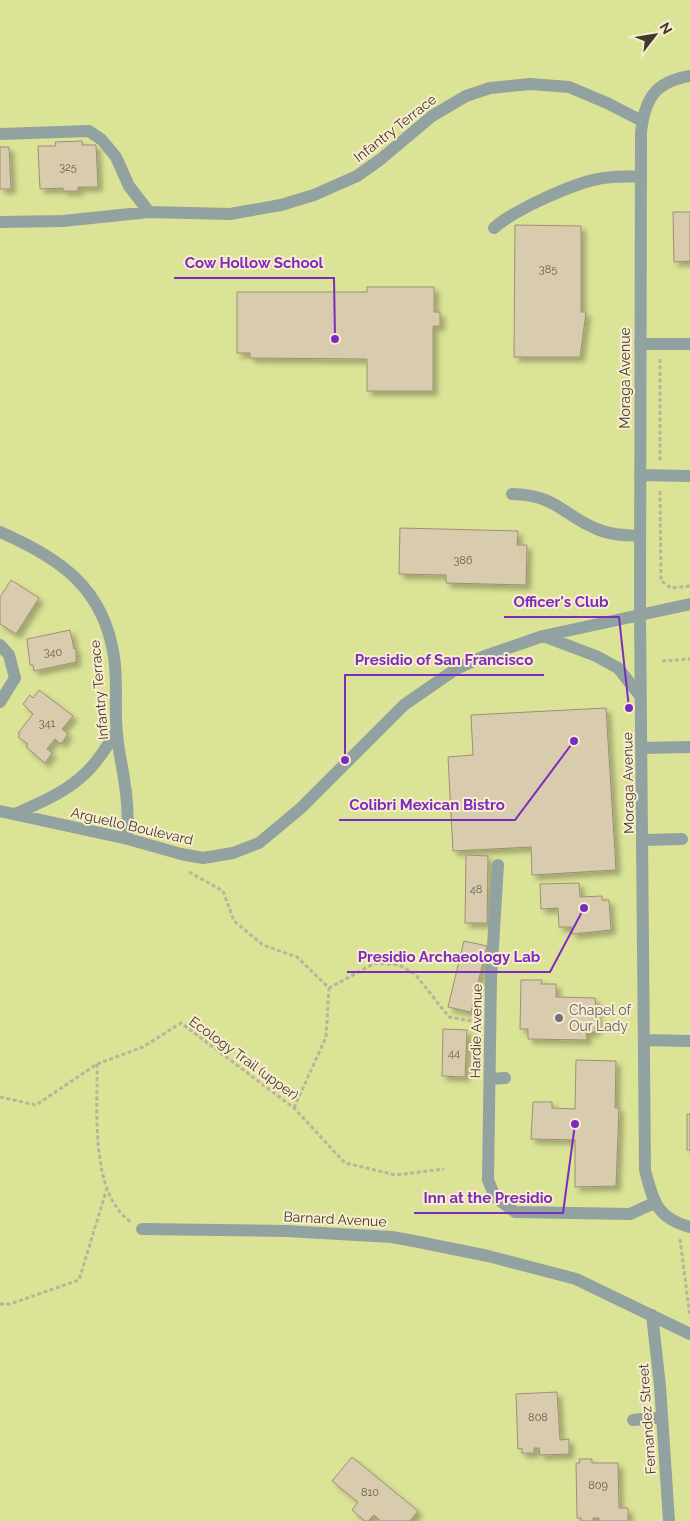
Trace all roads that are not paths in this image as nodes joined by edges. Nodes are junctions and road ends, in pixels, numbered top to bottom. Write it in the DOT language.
graph roads {
  1 [pos="690,76"];
  2 [pos="642,121"];
  3 [pos="0,134"];
  4 [pos="640,176"];
  5 [pos="149,212"];
  6 [pos="0,222"];
  7 [pos="494,228"];
  8 [pos="640,344"];
  9 [pos="690,344"];
  10 [pos="640,476"];
  11 [pos="690,476"];
  12 [pos="512,494"];
  13 [pos="0,532"];
  14 [pos="640,536"];
  15 [pos="690,604"];
  16 [pos="640,615"];
  17 [pos="543,636"];
  18 [pos="0,645"];
  19 [pos="642,697"];
  20 [pos="0,702"];
  21 [pos="116,732"];
  22 [pos="690,747"];
  23 [pos="642,748"];
  24 [pos="0,811"];
  25 [pos="15,814"];
  26 [pos="128,839"];
  27 [pos="682,839"];
  28 [pos="644,840"];
  29 [pos="498,865"];
  30 [pos="645,1040"];
  31 [pos="690,1041"];
  32 [pos="505,1078"];
  33 [pos="490,1079"];
  34 [pos="654,1203"];
  35 [pos="684,1225"];
  36 [pos="142,1229"];
  37 [pos="652,1315"];
  38 [pos="690,1334"];
  39 [pos="662,1418"];
  40 [pos="633,1420"];
  41 [pos="669,1521"];
  1 -- 2 [label="street"];
  2 -- 4 [label="street, Moraga Avenue"];
  2 -- 5 [label="street, Infantry Terrace"];
  3 -- 5 [label="street"];
  4 -- 7 [label="street"];
  4 -- 8 [label="street, Moraga Avenue"];
  5 -- 6 [label="street, Infantry Terrace"];
  8 -- 9 [label="street"];
  8 -- 10 [label="street, Moraga Avenue"];
  10 -- 11 [label="street"];
  10 -- 14 [label="street, Moraga Avenue"];
  12 -- 14 [label="street"];
  13 -- 21 [label="street, Infantry Terrace"];
  14 -- 16 [label="street, Moraga Avenue"];
  15 -- 16 [label="street, Arguello Boulevard"];
  16 -- 17 [label="street, Arguello Boulevard"];
  16 -- 19 [label="street, Moraga Avenue"];
  17 -- 19 [label="street"];
  17 -- 26 [label="street, Arguello Boulevard"];
  18 -- 20 [label="street"];
  19 -- 23 [label="street, Moraga Avenue"];
  21 -- 25 [label="street"];
  21 -- 26 [label="street, Infantry Terrace"];
  22 -- 23 [label="street"];
  23 -- 28 [label="street, Moraga Avenue"];
  24 -- 25 [label="street, Arguello Boulevard"];
  25 -- 26 [label="street, Arguello Boulevard"];
  27 -- 28 [label="street"];
  28 -- 30 [label="street, Moraga Avenue"];
  29 -- 33 [label="street, Hardie Avenue"];
  30 -- 31 [label="street"];
  30 -- 34 [label="street, Moraga Avenue"];
  32 -- 33 [label="street"];
  33 -- 34 [label="street, Hardie Avenue"];
  34 -- 35 [label="street"];
  36 -- 37 [label="street, Barnard Avenue"];
  37 -- 38 [label="street, Barnard Avenue"];
  37 -- 39 [label="street, Fernandez Street"];
  39 -- 40 [label="street"];
  39 -- 41 [label="street, Fernandez Street"];
}
